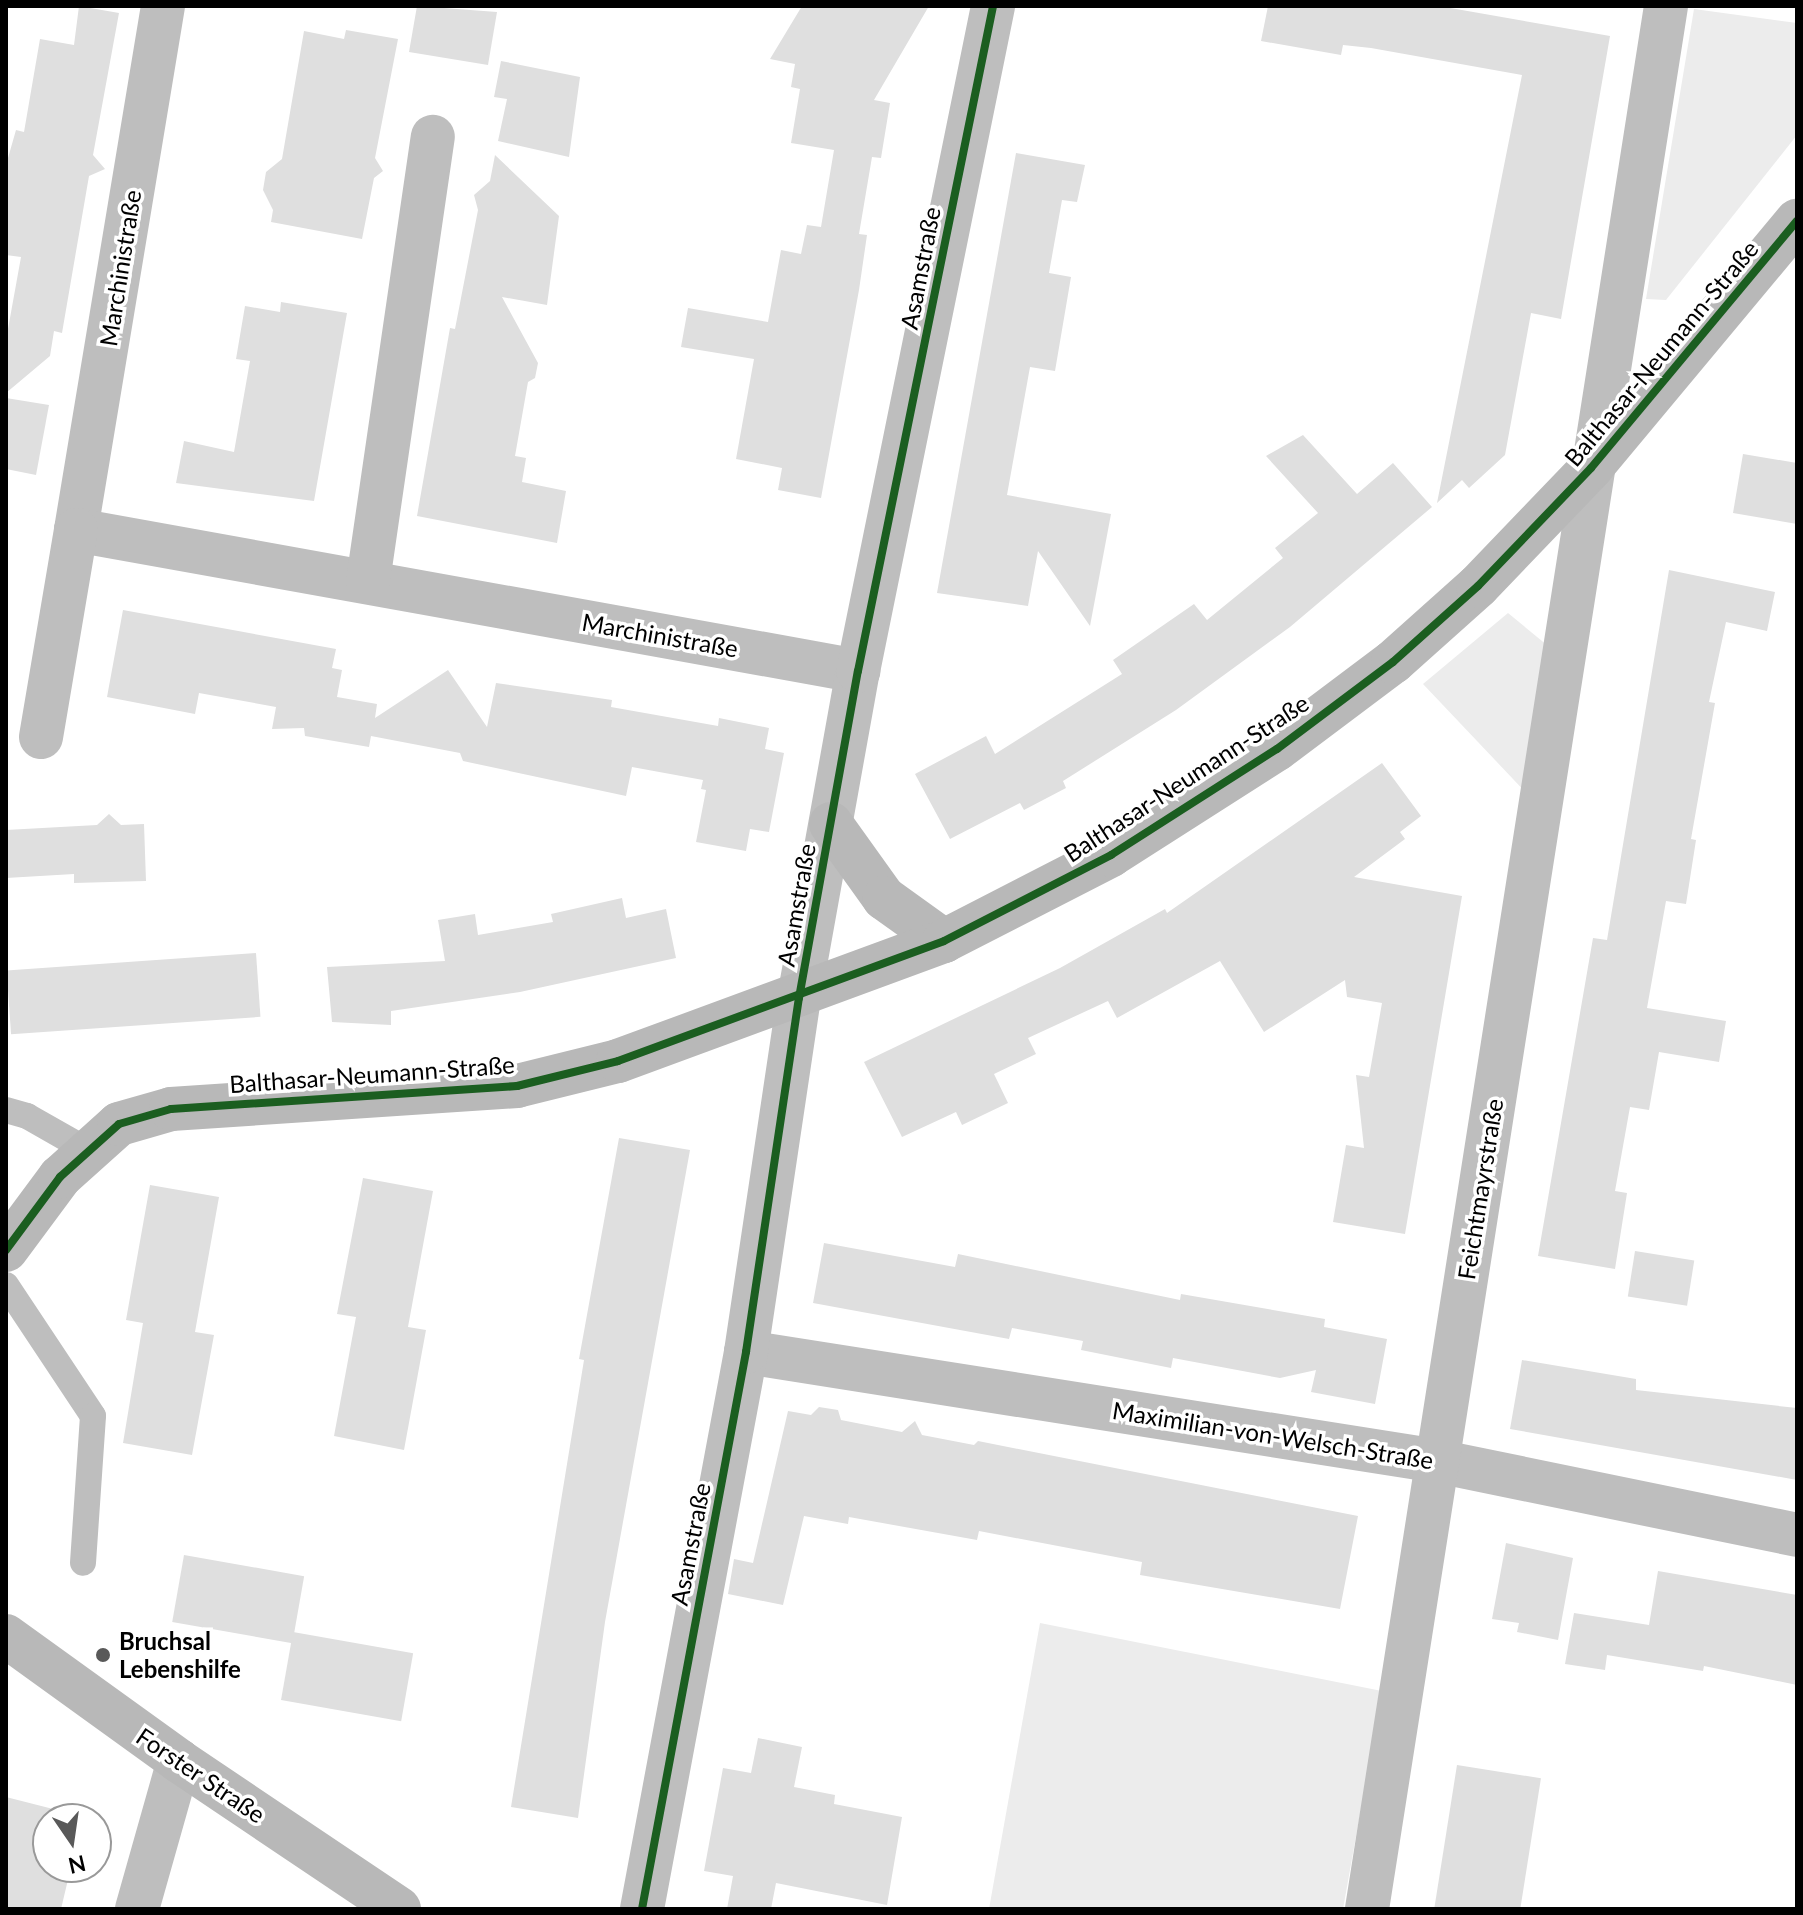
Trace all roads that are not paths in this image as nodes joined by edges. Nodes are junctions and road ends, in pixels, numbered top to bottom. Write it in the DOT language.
graph roads {
  1 [pos="163,6"];
  2 [pos="993,6"];
  3 [pos="1666,6"];
  4 [pos="433,137"];
  5 [pos="1789,242"];
  6 [pos="1591,468"];
  7 [pos="76,530"];
  8 [pos="368,581"];
  9 [pos="858,671"];
  10 [pos="41,737"];
  11 [pos="831,824"];
  12 [pos="944,941"];
  13 [pos="799,998"];
  14 [pos="6,1110"];
  15 [pos="85,1149"];
  16 [pos="6,1250"];
  17 [pos="6,1285"];
  18 [pos="746,1352"];
  19 [pos="1437,1461"];
  20 [pos="1797,1535"];
  21 [pos="83,1563"];
  22 [pos="6,1636"];
  23 [pos="179,1761"];
  24 [pos="137,1909"];
  25 [pos="399,1909"];
  26 [pos="642,1909"];
  27 [pos="1367,1909"];
  1 -- 7 [label="street, Marchinistraße"];
  2 -- 9 [label="street, Asamstraße"];
  3 -- 6 [label="street, Balthasar-Neumann-Straße"];
  4 -- 8 [label="street"];
  5 -- 6 [label="street, Balthasar-Neumann-Straße"];
  6 -- 12 [label="street, Balthasar-Neumann-Straße"];
  6 -- 19 [label="street, Feichtmayrstraße"];
  7 -- 8 [label="street, Marchinistraße"];
  7 -- 10 [label="street, Marchinistraße"];
  8 -- 9 [label="street, Marchinistraße"];
  9 -- 11 [label="street, Asamstraße"];
  11 -- 12 [label="street"];
  11 -- 13 [label="street, Asamstraße"];
  12 -- 13 [label="street, Balthasar-Neumann-Straße"];
  13 -- 15 [label="street, Balthasar-Neumann-Straße"];
  13 -- 18 [label="street, Asamstraße"];
  14 -- 15 [label="lane"];
  15 -- 16 [label="street, Balthasar-Neumann-Straße"];
  17 -- 21 [label="lane"];
  18 -- 19 [label="street, Maximilian-von-Welsch-Straße"];
  18 -- 26 [label="street, Asamstraße"];
  19 -- 20 [label="street, Maximilian-von-Welsch-Straße"];
  19 -- 27 [label="street, Feichtmayrstraße"];
  22 -- 23 [label="street, Forster Straße"];
  23 -- 24 [label="street"];
  23 -- 25 [label="street, Forster Straße"];
}
